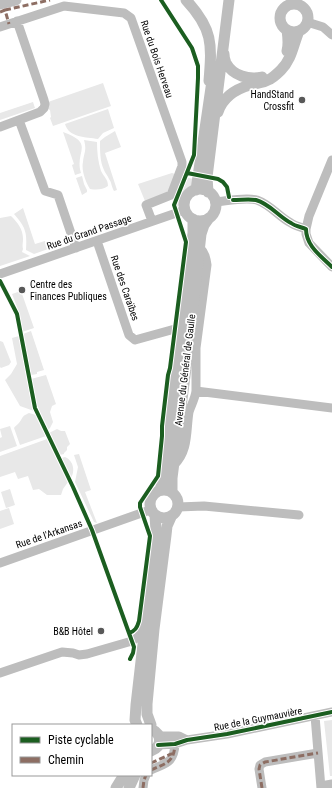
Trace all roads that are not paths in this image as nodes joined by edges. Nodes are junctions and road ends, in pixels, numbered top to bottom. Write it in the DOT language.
graph roads {
  1 [pos="16,0"];
  2 [pos="186,0"];
  3 [pos="223,0"];
  4 [pos="229,0"];
  5 [pos="0,4"];
  6 [pos="286,4"];
  7 [pos="17,21"];
  8 [pos="307,22"];
  9 [pos="0,27"];
  10 [pos="222,28"];
  11 [pos="287,30"];
  12 [pos="299,31"];
  13 [pos="332,35"];
  14 [pos="223,51"];
  15 [pos="207,114"];
  16 [pos="20,120"];
  17 [pos="214,124"];
  18 [pos="0,126"];
  19 [pos="332,160"];
  20 [pos="196,190"];
  21 [pos="208,192"];
  22 [pos="215,202"];
  23 [pos="185,210"];
  24 [pos="209,218"];
  25 [pos="193,219"];
  26 [pos="152,221"];
  27 [pos="306,229"];
  28 [pos="96,241"];
  29 [pos="76,248"];
  30 [pos="200,248"];
  31 [pos="332,267"];
  32 [pos="0,274"];
  33 [pos="182,327"];
  34 [pos="196,391"];
  35 [pos="332,408"];
  36 [pos="174,465"];
  37 [pos="160,490"];
  38 [pos="172,492"];
  39 [pos="178,507"];
  40 [pos="152,513"];
  41 [pos="298,515"];
  42 [pos="171,517"];
  43 [pos="0,562"];
  44 [pos="144,628"];
  45 [pos="134,640"];
  46 [pos="142,651"];
  47 [pos="0,673"];
  48 [pos="332,712"];
  49 [pos="314,716"];
  50 [pos="137,724"];
  51 [pos="150,724"];
  52 [pos="153,735"];
  53 [pos="187,740"];
  54 [pos="175,744"];
  55 [pos="318,753"];
  56 [pos="152,770"];
  57 [pos="123,776"];
  58 [pos="135,776"];
  59 [pos="146,776"];
  60 [pos="332,784"];
  61 [pos="321,787"];
  62 [pos="116,788"];
  63 [pos="129,788"];
  64 [pos="143,788"];
  65 [pos="262,788"];
  1 -- 5 [label="main road"];
  2 -- 15 [label="main road"];
  3 -- 10 [label="main road"];
  4 -- 10 [label="main road"];
  6 -- 8 [label="main road"];
  6 -- 11 [label="main road"];
  7 -- 9 [label="street, Rue du Bois Herveau"];
  7 -- 16 [label="street"];
  7 -- 26 [label="street, Rue du Bois Herveau"];
  8 -- 12 [label="main road"];
  8 -- 13 [label="street"];
  10 -- 14 [label="main road"];
  10 -- 15 [label="main road"];
  11 -- 12 [label="main road"];
  11 -- 14 [label="main road"];
  12 -- 17 [label="main road"];
  14 -- 17 [label="main road"];
  15 -- 20 [label="main road"];
  16 -- 18 [label="street"];
  16 -- 29 [label="street"];
  17 -- 21 [label="main road"];
  19 -- 27 [label="street"];
  20 -- 21 [label="main road"];
  20 -- 23 [label="main road"];
  21 -- 22 [label="main road"];
  22 -- 24 [label="main road"];
  22 -- 27 [label="street"];
  23 -- 25 [label="main road"];
  23 -- 26 [label="street, Rue du Grand Passage"];
  24 -- 25 [label="main road"];
  24 -- 30 [label="main road, Avenue du Général de Gaulle"];
  25 -- 33 [label="main road, Avenue du Général de Gaulle"];
  26 -- 28 [label="street, Rue du Grand Passage"];
  27 -- 31 [label="street"];
  28 -- 29 [label="street, Rue du Grand Passage"];
  28 -- 33 [label="street, Rue des Caraïbes"];
  29 -- 32 [label="street, Rue du Grand Passage"];
  30 -- 34 [label="street, Avenue du Général de Gaulle"];
  30 -- 36 [label="main road, Avenue du Général de Gaulle"];
  33 -- 37 [label="main road, Avenue du Général de Gaulle"];
  34 -- 35 [label="street"];
  34 -- 36 [label="street, Avenue du Général de Gaulle"];
  36 -- 38 [label="main road, Avenue du Général de Gaulle"];
  37 -- 38 [label="main road"];
  37 -- 40 [label="main road"];
  38 -- 39 [label="main road"];
  39 -- 41 [label="street"];
  39 -- 42 [label="main road"];
  40 -- 42 [label="main road"];
  40 -- 43 [label="street, Rue de l'Arkansas"];
  40 -- 44 [label="main road"];
  42 -- 51 [label="main road"];
  44 -- 45 [label="street"];
  44 -- 46 [label="main road"];
  45 -- 46 [label="street"];
  45 -- 47 [label="street"];
  46 -- 50 [label="main road"];
  48 -- 49 [label="street, Rue de la Guymauvière"];
  49 -- 53 [label="street, Rue de la Guymauvière"];
  49 -- 55 [label="street"];
  52 -- 53 [label="street"];
  52 -- 54 [label="street"];
  53 -- 54 [label="street"];
  54 -- 56 [label="street"];
  55 -- 61 [label="street"];
  55 -- 65 [label="street"];
  57 -- 62 [label="main road"];
  58 -- 63 [label="main road"];
  59 -- 64 [label="street"];
  60 -- 61 [label="street"];
}
